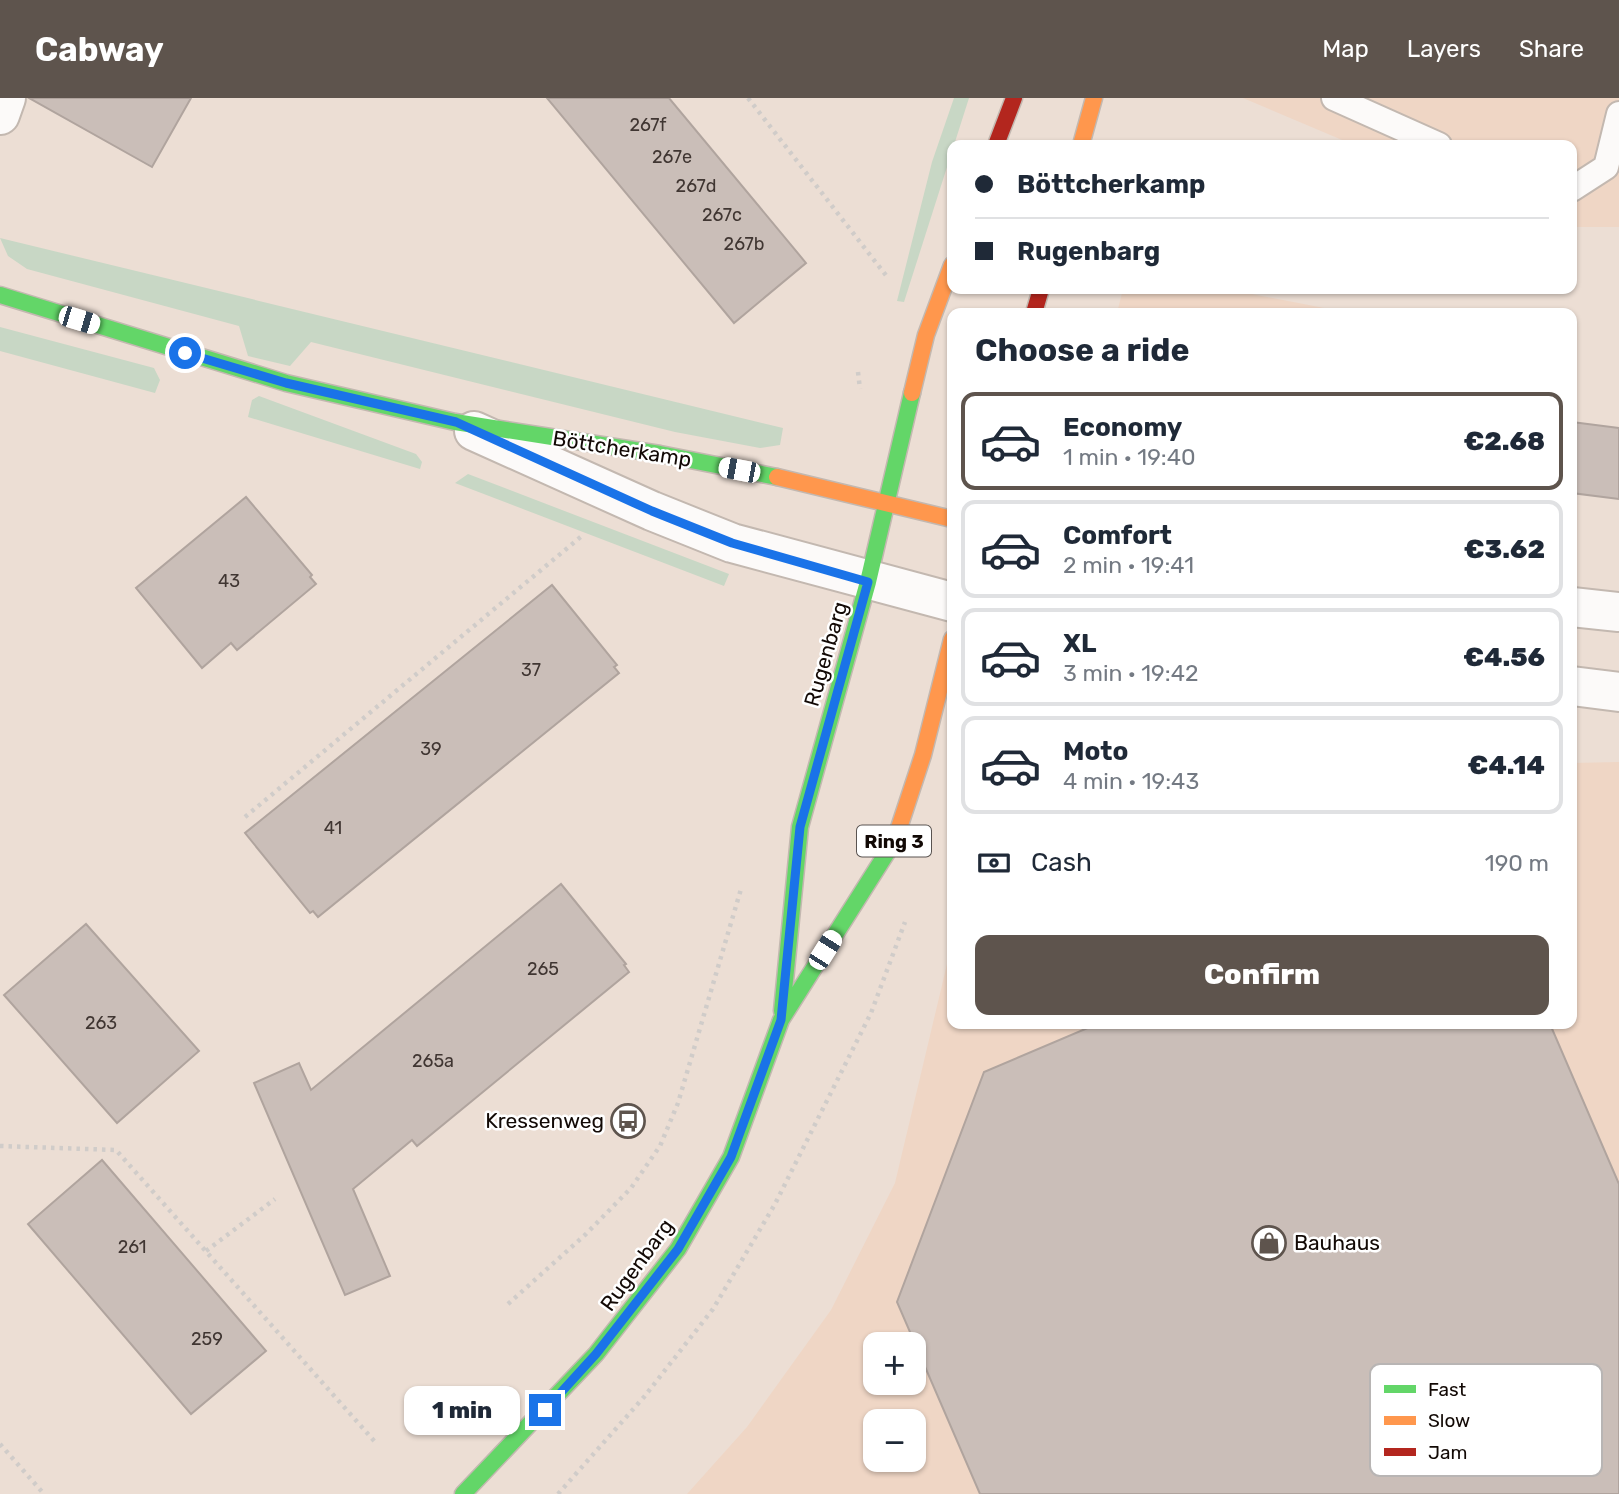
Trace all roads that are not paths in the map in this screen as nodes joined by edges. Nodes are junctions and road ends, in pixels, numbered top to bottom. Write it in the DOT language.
graph roads {
  1 [pos="6,98"];
  2 [pos="1014,98"];
  3 [pos="1094,98"];
  4 [pos="1334,98"];
  5 [pos="1365,105"];
  6 [pos="1619,114"];
  7 [pos="0,115"];
  8 [pos="998,140"];
  9 [pos="1082,140"];
  10 [pos="1429,140"];
  11 [pos="1577,186"];
  12 [pos="947,278"];
  13 [pos="0,295"];
  14 [pos="456,422"];
  15 [pos="885,502"];
  16 [pos="947,518"];
  17 [pos="868,582"];
  18 [pos="947,601"];
  19 [pos="1577,608"];
  20 [pos="1619,612"];
  21 [pos="947,659"];
  22 [pos="1577,687"];
  23 [pos="1619,692"];
  24 [pos="781,1020"];
  25 [pos="463,1494"];
  1 -- 7 [label="street"];
  2 -- 8 [label="main road"];
  3 -- 9 [label="main road"];
  4 -- 5 [label="lane"];
  5 -- 10 [label="lane"];
  6 -- 11 [label="lane"];
  12 -- 15 [label="main road, Rugenbarg / Ring 3"];
  13 -- 14 [label="main road, Böttcherkamp"];
  14 -- 15 [label="main road, Böttcherkamp"];
  14 -- 17 [label="street, Böttcherkamp"];
  15 -- 16 [label="main road, Böttcherkamp"];
  15 -- 17 [label="main road, Rugenbarg / Ring 3"];
  17 -- 18 [label="street, Böttcherkamp"];
  17 -- 24 [label="main road, Rugenbarg / Ring 3"];
  19 -- 20 [label="street"];
  21 -- 24 [label="main road, Rugenbarg / Ring 3"];
  22 -- 23 [label="street"];
  24 -- 25 [label="main road, Rugenbarg / Ring 3"];
}
